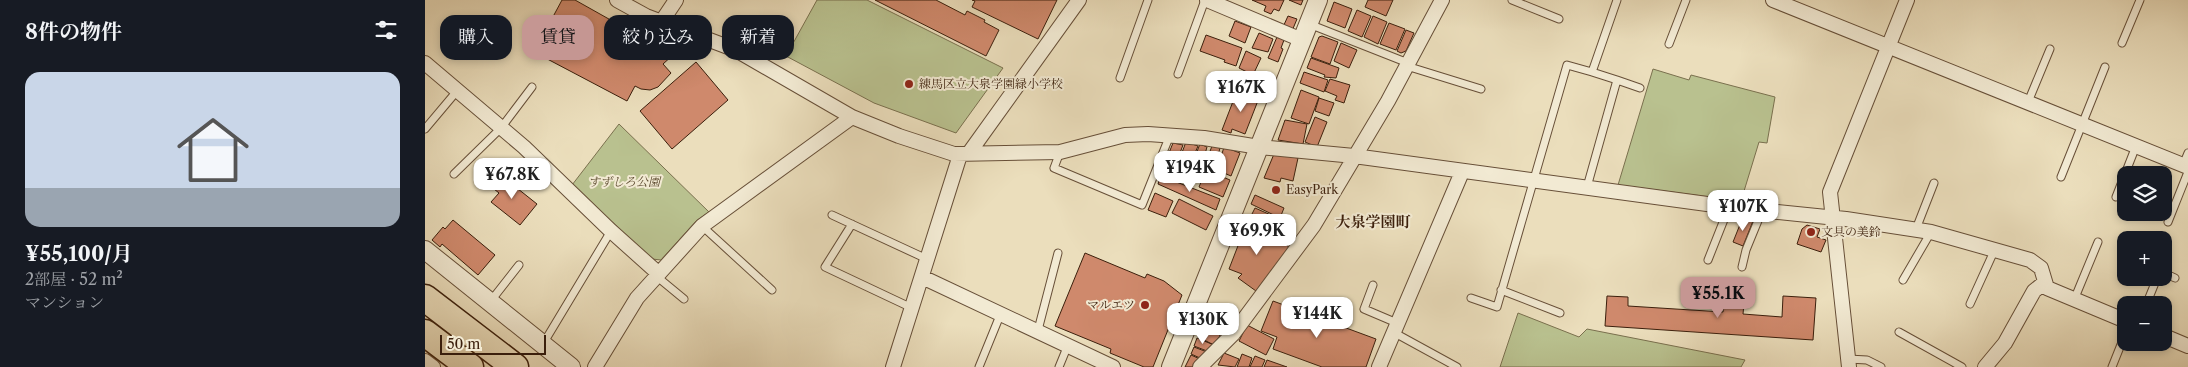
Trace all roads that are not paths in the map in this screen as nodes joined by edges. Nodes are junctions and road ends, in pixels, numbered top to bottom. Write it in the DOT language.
graph roads {
  1 [pos="617,0"];
  2 [pos="676,0"];
  3 [pos="1079,0"];
  4 [pos="1148,0"];
  5 [pos="1206,0"];
  6 [pos="1318,0"];
  7 [pos="1442,0"];
  8 [pos="1512,0"];
  9 [pos="1617,0"];
  10 [pos="1687,0"];
  11 [pos="1773,0"];
  12 [pos="1907,0"];
  13 [pos="2140,0"];
  14 [pos="644,15"];
  15 [pos="665,15"];
  16 [pos="1559,19"];
  17 [pos="1309,24"];
  18 [pos="1302,40"];
  19 [pos="712,41"];
  20 [pos="2122,43"];
  21 [pos="1669,44"];
  22 [pos="1889,46"];
  23 [pos="2050,49"];
  24 [pos="425,63"];
  25 [pos="1408,64"];
  26 [pos="2105,67"];
  27 [pos="1592,72"];
  28 [pos="1178,74"];
  29 [pos="1120,78"];
  30 [pos="1617,80"];
  31 [pos="532,87"];
  32 [pos="1640,88"];
  33 [pos="1481,89"];
  34 [pos="457,90"];
  35 [pos="2028,102"];
  36 [pos="851,117"];
  37 [pos="2081,124"];
  38 [pos="501,128"];
  39 [pos="425,129"];
  40 [pos="1170,135"];
  41 [pos="1259,146"];
  42 [pos="2136,146"];
  43 [pos="1060,152"];
  44 [pos="965,154"];
  45 [pos="1354,156"];
  46 [pos="2187,164"];
  47 [pos="1462,172"];
  48 [pos="454,174"];
  49 [pos="2061,178"];
  50 [pos="1534,181"];
  51 [pos="1934,183"];
  52 [pos="1587,187"];
  53 [pos="2116,197"];
  54 [pos="1729,207"];
  55 [pos="1762,211"];
  56 [pos="832,215"];
  57 [pos="1832,219"];
  58 [pos="2168,222"];
  59 [pos="852,224"];
  60 [pos="702,226"];
  61 [pos="1916,229"];
  62 [pos="611,231"];
  63 [pos="1931,232"];
  64 [pos="2098,242"];
  65 [pos="1995,249"];
  66 [pos="425,250"];
  67 [pos="1058,253"];
  68 [pos="927,259"];
  69 [pos="1708,260"];
  70 [pos="519,265"];
  71 [pos="1741,267"];
  72 [pos="659,274"];
  73 [pos="922,277"];
  74 [pos="2172,277"];
  75 [pos="2175,278"];
  76 [pos="1903,280"];
  77 [pos="2044,283"];
  78 [pos="1373,285"];
  79 [pos="772,290"];
  80 [pos="1501,290"];
  81 [pos="425,298"];
  82 [pos="1471,298"];
  83 [pos="684,299"];
  84 [pos="2074,300"];
  85 [pos="490,302"];
  86 [pos="1970,304"];
  87 [pos="912,308"];
  88 [pos="1001,313"];
  89 [pos="1560,313"];
  90 [pos="2117,317"];
  91 [pos="1395,328"];
  92 [pos="1038,330"];
  93 [pos="1899,332"];
  94 [pos="425,333"];
  95 [pos="2172,339"];
  96 [pos="543,344"];
  97 [pos="1068,345"];
  98 [pos="2188,346"];
  99 [pos="2118,351"];
  100 [pos="425,361"];
  101 [pos="1849,363"];
  102 [pos="433,367"];
  103 [pos="470,367"];
  104 [pos="515,367"];
  105 [pos="571,367"];
  106 [pos="595,367"];
  107 [pos="893,367"];
  108 [pos="979,367"];
  109 [pos="1059,367"];
  110 [pos="1113,367"];
  111 [pos="1171,367"];
  112 [pos="1199,367"];
  113 [pos="1379,367"];
  114 [pos="1457,367"];
  115 [pos="1881,367"];
  116 [pos="1963,367"];
  117 [pos="1985,367"];
  118 [pos="2112,367"];
  1 -- 14 [label="street"];
  2 -- 15 [label="street"];
  3 -- 44 [label="street"];
  4 -- 29 [label="lane"];
  5 -- 18 [label="street"];
  5 -- 28 [label="lane"];
  6 -- 17 [label="street"];
  7 -- 25 [label="street"];
  8 -- 16 [label="lane"];
  9 -- 27 [label="lane"];
  10 -- 21 [label="lane"];
  11 -- 22 [label="street"];
  12 -- 22 [label="street"];
  13 -- 20 [label="lane"];
  17 -- 18 [label="street"];
  17 -- 25 [label="lane"];
  18 -- 41 [label="street"];
  19 -- 36 [label="street"];
  22 -- 35 [label="street"];
  22 -- 57 [label="street"];
  23 -- 35 [label="lane"];
  24 -- 34 [label="street"];
  25 -- 33 [label="lane"];
  25 -- 45 [label="street"];
  26 -- 37 [label="lane"];
  27 -- 30 [label="lane"];
  27 -- 50 [label="lane"];
  30 -- 32 [label="lane"];
  30 -- 52 [label="lane"];
  31 -- 38 [label="lane"];
  34 -- 38 [label="street"];
  34 -- 39 [label="lane"];
  35 -- 37 [label="street"];
  36 -- 44 [label="street"];
  36 -- 60 [label="street"];
  37 -- 42 [label="street"];
  37 -- 49 [label="lane"];
  38 -- 48 [label="lane"];
  38 -- 62 [label="street"];
  40 -- 41 [label="street"];
  40 -- 43 [label="street"];
  40 -- 43 [label="lane"];
  41 -- 45 [label="street"];
  41 -- 111 [label="street"];
  42 -- 46 [label="street"];
  42 -- 53 [label="lane"];
  43 -- 44 [label="street"];
  44 -- 68 [label="street"];
  45 -- 47 [label="street"];
  45 -- 112 [label="street"];
  46 -- 58 [label="lane"];
  47 -- 50 [label="street"];
  47 -- 91 [label="street"];
  50 -- 52 [label="street"];
  50 -- 80 [label="lane"];
  51 -- 61 [label="lane"];
  52 -- 54 [label="street"];
  54 -- 55 [label="street"];
  54 -- 69 [label="lane"];
  55 -- 57 [label="street"];
  55 -- 71 [label="lane"];
  56 -- 59 [label="lane"];
  57 -- 61 [label="street"];
  57 -- 101 [label="street"];
  59 -- 68 [label="lane"];
  59 -- 87 [label="lane"];
  60 -- 72 [label="street"];
  60 -- 79 [label="lane"];
  61 -- 63 [label="street"];
  62 -- 72 [label="street"];
  62 -- 96 [label="lane"];
  63 -- 65 [label="street"];
  63 -- 76 [label="lane"];
  64 -- 84 [label="lane"];
  65 -- 77 [label="street"];
  65 -- 86 [label="lane"];
  66 -- 85 [label="street"];
  67 -- 92 [label="lane"];
  68 -- 73 [label="street"];
  70 -- 85 [label="lane"];
  72 -- 83 [label="lane"];
  72 -- 106 [label="street"];
  73 -- 87 [label="street"];
  73 -- 88 [label="street"];
  74 -- 75 [label="lane"];
  77 -- 84 [label="street"];
  77 -- 117 [label="street"];
  78 -- 91 [label="lane"];
  80 -- 82 [label="lane"];
  80 -- 89 [label="lane"];
  81 -- 104 [label="highway"];
  84 -- 90 [label="street"];
  85 -- 96 [label="street"];
  87 -- 107 [label="street"];
  88 -- 92 [label="street"];
  88 -- 108 [label="lane"];
  91 -- 113 [label="street"];
  91 -- 114 [label="lane"];
  92 -- 97 [label="street"];
  93 -- 116 [label="lane"];
  94 -- 103 [label="highway"];
  95 -- 98 [label="street"];
  96 -- 105 [label="street"];
  97 -- 109 [label="lane"];
  97 -- 110 [label="street"];
  99 -- 118 [label="lane"];
  100 -- 102 [label="street"];
  101 -- 115 [label="lane"];
}
